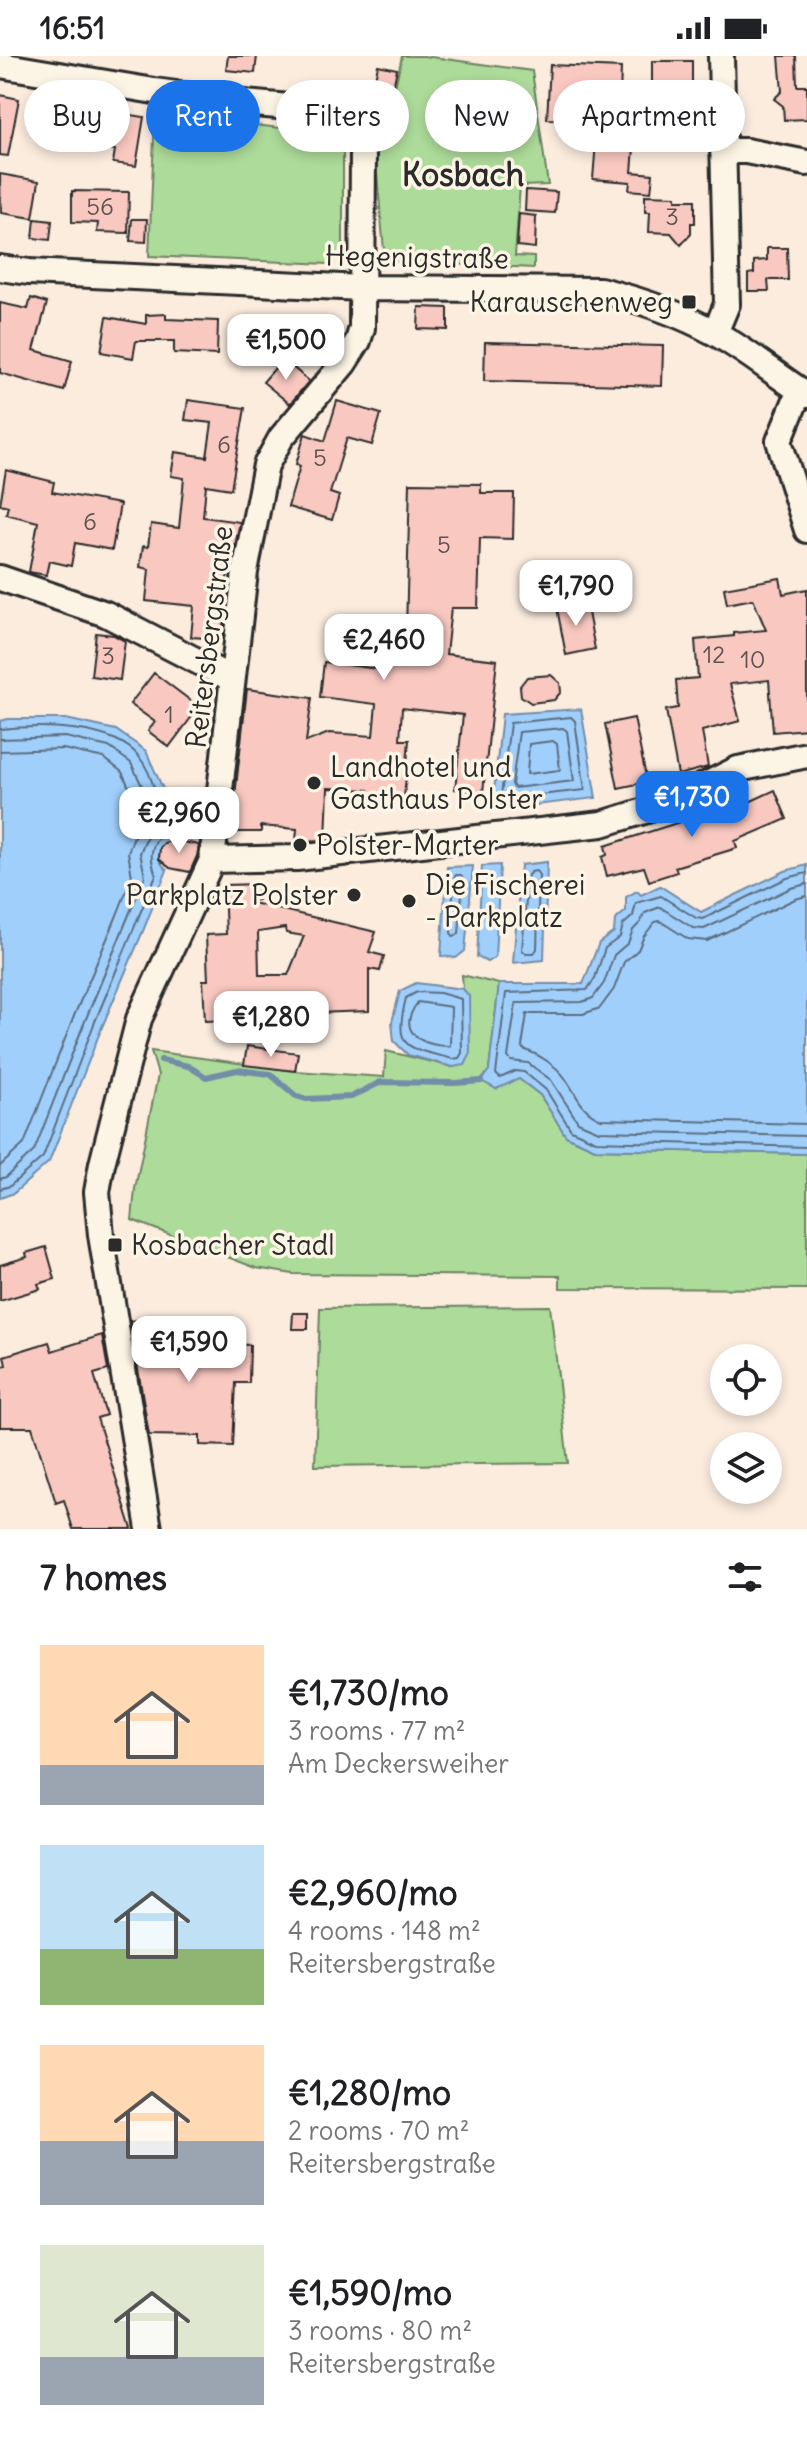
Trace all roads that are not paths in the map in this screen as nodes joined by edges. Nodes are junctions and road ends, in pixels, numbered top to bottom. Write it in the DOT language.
graph roads {
  1 [pos="721,56"];
  2 [pos="0,65"];
  3 [pos="722,80"];
  4 [pos="745,151"];
  5 [pos="723,152"];
  6 [pos="807,163"];
  7 [pos="0,268"];
  8 [pos="362,288"];
  9 [pos="715,333"];
  10 [pos="803,393"];
  11 [pos="807,530"];
  12 [pos="0,578"];
  13 [pos="232,679"];
  14 [pos="807,755"];
  15 [pos="212,860"];
  16 [pos="149,1529"];
  1 -- 3 [label="street"];
  2 -- 8 [label="street, Reitersbergstraße"];
  4 -- 6 [label="street"];
  5 -- 9 [label="street"];
  7 -- 8 [label="street, Hegenigstraße"];
  8 -- 9 [label="street, Hegenigstraße"];
  8 -- 13 [label="street, Reitersbergstraße"];
  9 -- 10 [label="street, Hegenigstraße"];
  10 -- 11 [label="street"];
  12 -- 13 [label="street"];
  13 -- 15 [label="street, Reitersbergstraße"];
  14 -- 15 [label="street"];
  15 -- 16 [label="street, Reitersbergstraße"];
}
